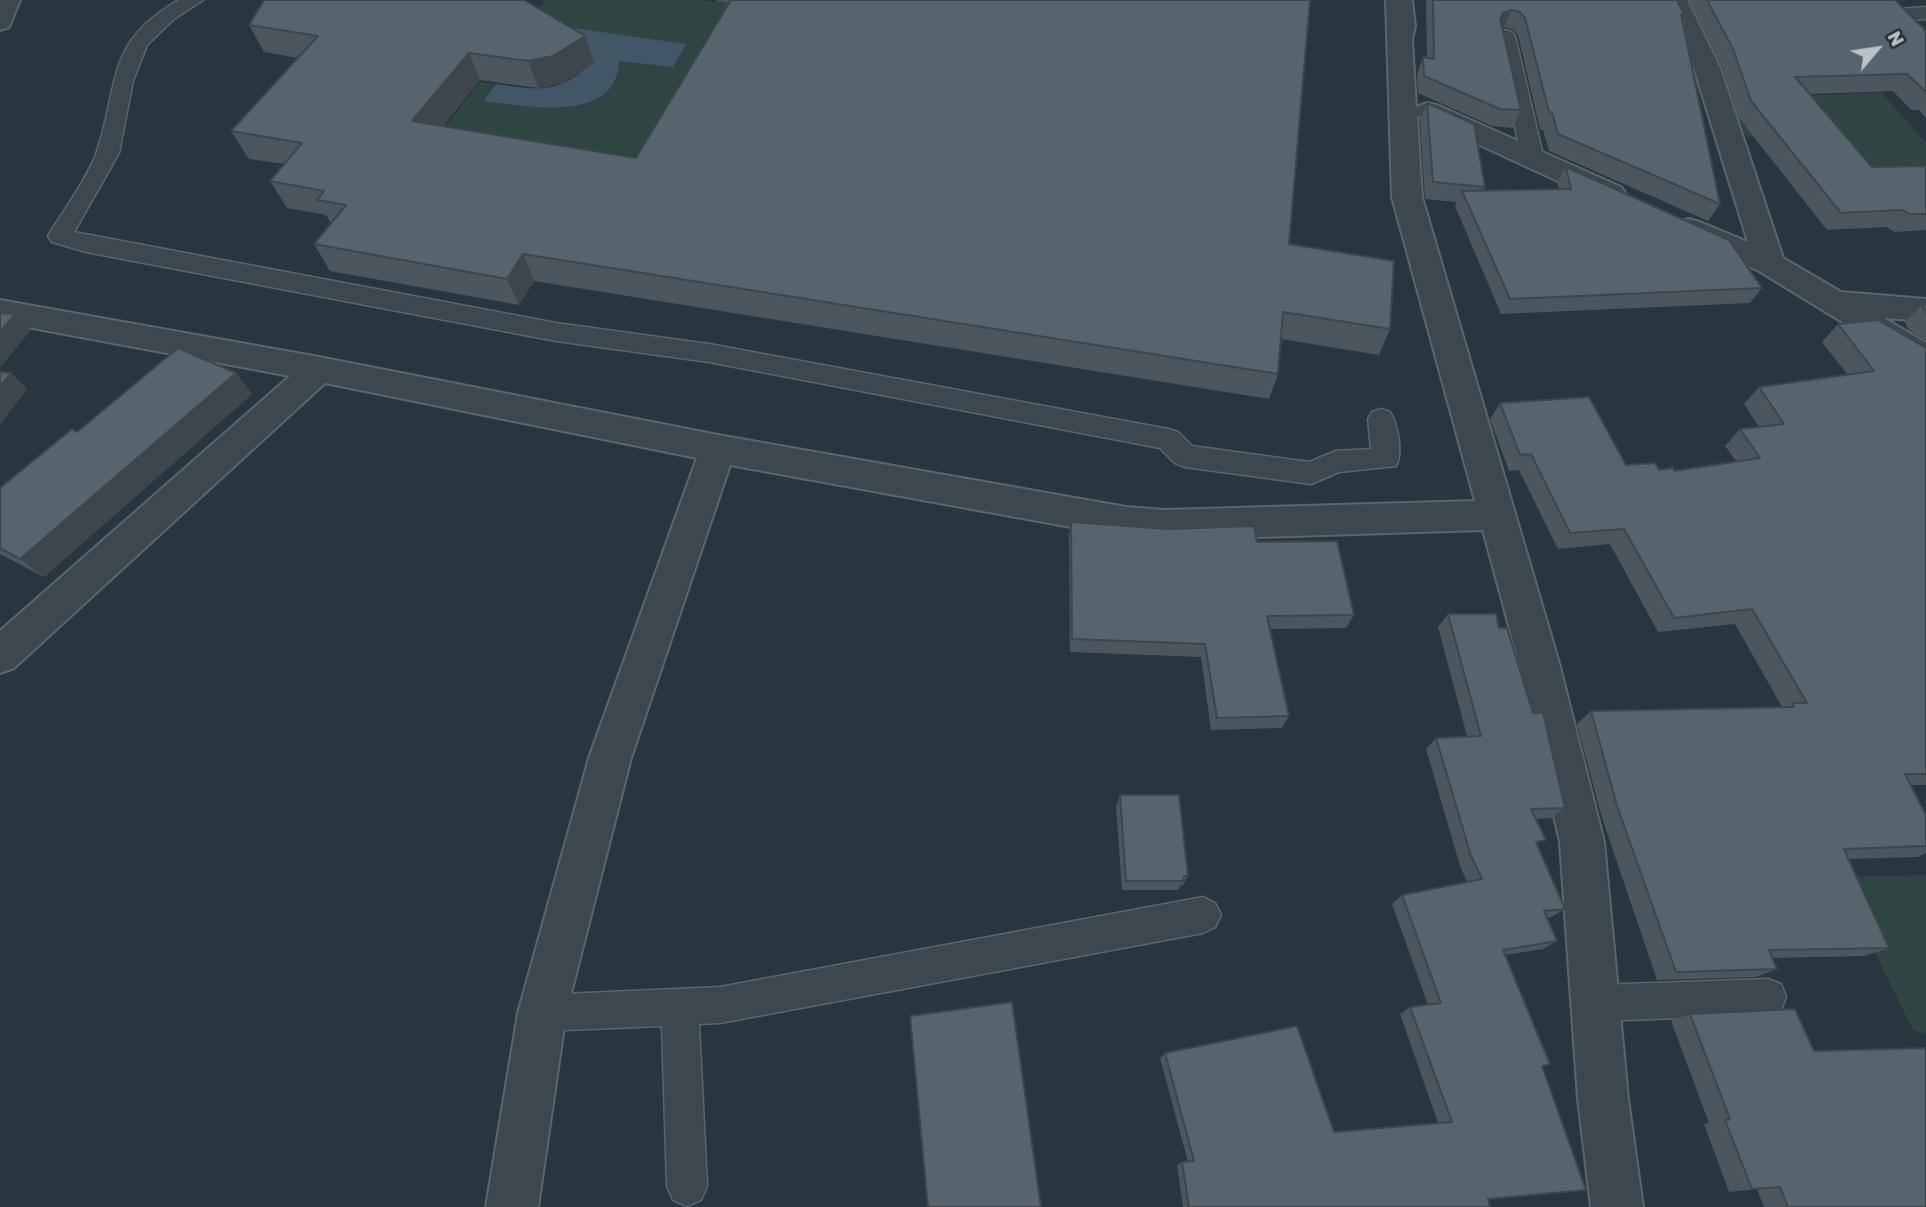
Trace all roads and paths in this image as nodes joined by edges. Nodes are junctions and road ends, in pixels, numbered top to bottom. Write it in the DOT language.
graph roads {
  1 [pos="7,0"];
  2 [pos="193,0"];
  3 [pos="1399,0"];
  4 [pos="1674,0"];
  5 [pos="1926,13"];
  6 [pos="1897,15"];
  7 [pos="0,22"];
  8 [pos="1505,36"];
  9 [pos="1401,99"];
  10 [pos="1533,159"];
  11 [pos="1770,264"];
  12 [pos="1837,303"];
  13 [pos="1926,310"];
  14 [pos="0,311"];
  15 [pos="1926,358"];
  16 [pos="319,369"];
  17 [pos="1381,419"];
  18 [pos="718,449"];
  19 [pos="1496,515"];
  20 [pos="0,656"];
  21 [pos="1203,915"];
  22 [pos="1768,997"];
  23 [pos="1597,1003"];
  24 [pos="680,1006"];
  25 [pos="542,1013"];
  26 [pos="687,1186"];
  27 [pos="512,1207"];
  28 [pos="1617,1207"];
  1 -- 7 [label="street"];
  2 -- 17 [label="lane"];
  3 -- 9 [label="street"];
  4 -- 11 [label="street"];
  5 -- 6 [label="lane"];
  8 -- 10 [label="lane"];
  9 -- 10 [label="street"];
  9 -- 19 [label="street"];
  10 -- 11 [label="street"];
  11 -- 12 [label="street"];
  12 -- 13 [label="street"];
  12 -- 15 [label="street"];
  14 -- 16 [label="street"];
  16 -- 18 [label="street"];
  16 -- 20 [label="street"];
  18 -- 19 [label="street"];
  18 -- 25 [label="street"];
  19 -- 23 [label="street"];
  21 -- 24 [label="lane"];
  22 -- 23 [label="lane"];
  23 -- 28 [label="street"];
  24 -- 25 [label="lane"];
  24 -- 26 [label="lane"];
  25 -- 27 [label="street"];
}
